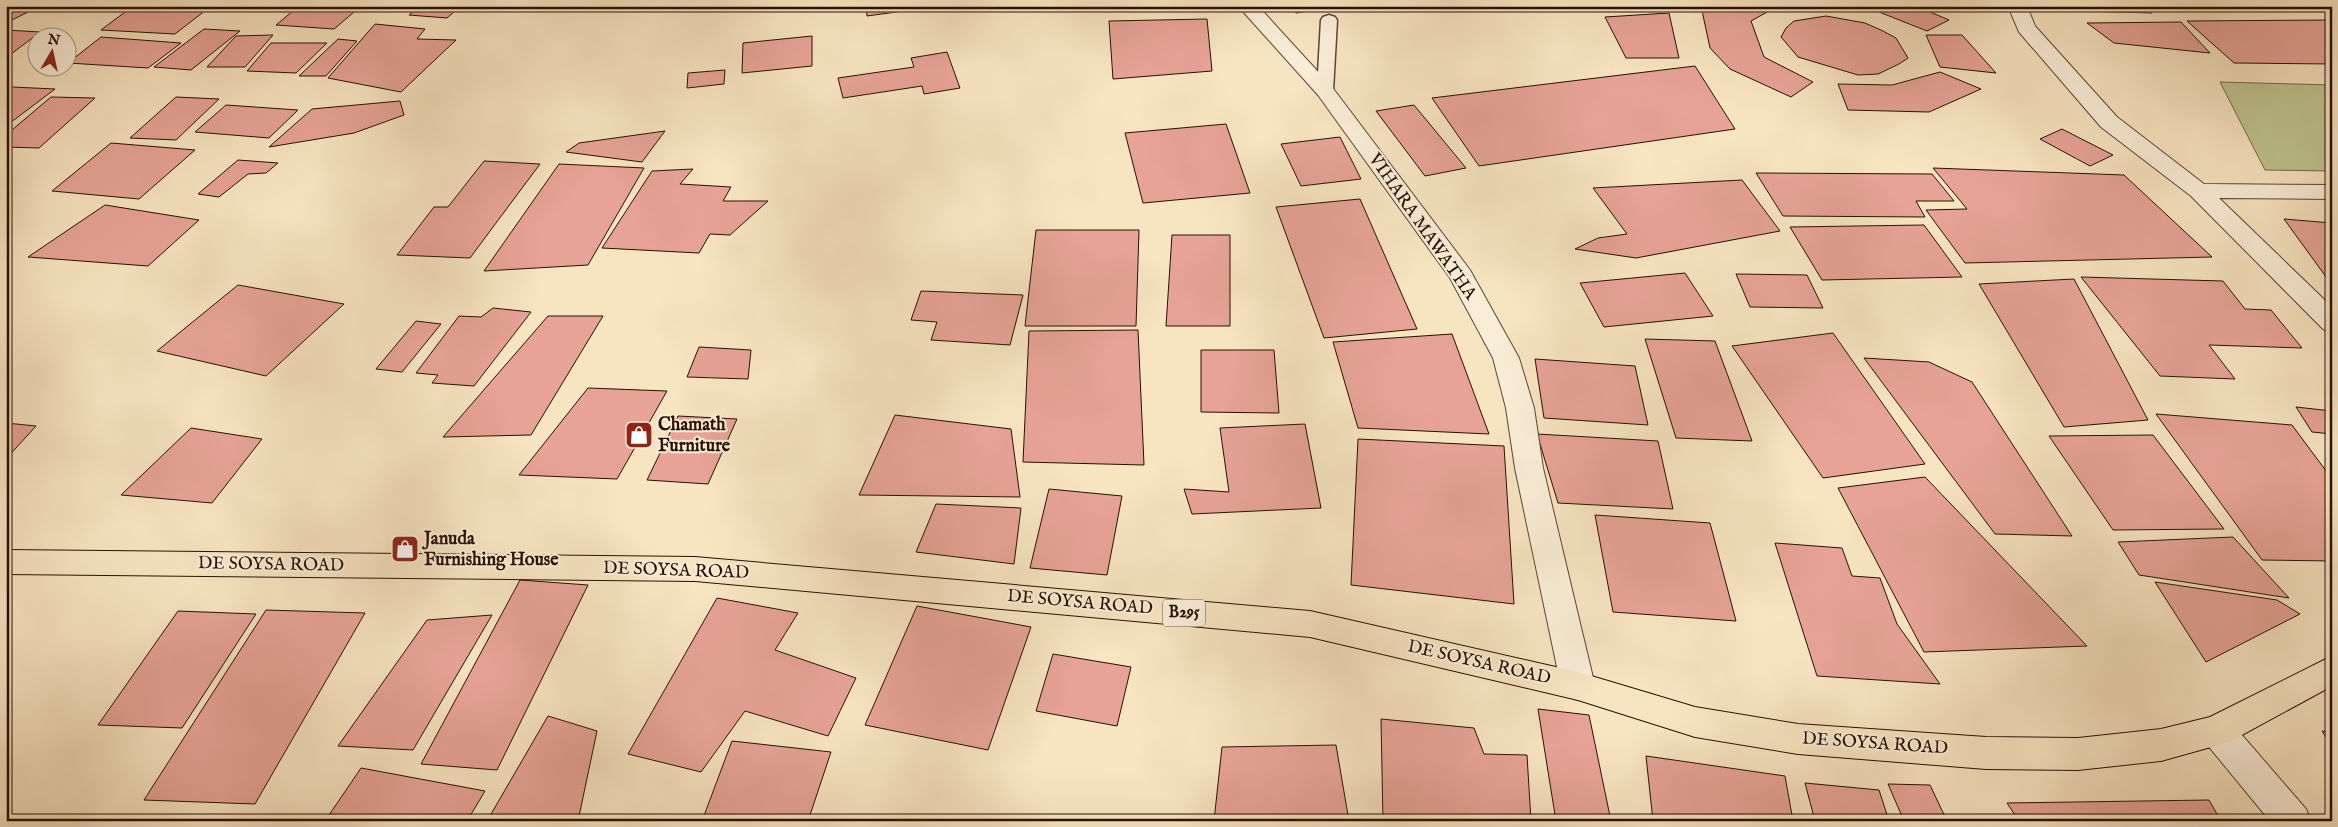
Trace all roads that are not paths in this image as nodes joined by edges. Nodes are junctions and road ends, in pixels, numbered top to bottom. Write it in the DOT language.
graph roads {
  1 [pos="1247,6"];
  2 [pos="2017,6"];
  3 [pos="1330,20"];
  4 [pos="1325,90"];
  5 [pos="2199,191"];
  6 [pos="2332,192"];
  7 [pos="2332,323"];
  8 [pos="6,562"];
  9 [pos="2332,670"];
  10 [pos="1578,686"];
  11 [pos="2217,731"];
  12 [pos="2293,821"];
  1 -- 4 [label="street, VIHARA MAWATHA"];
  2 -- 5 [label="street"];
  3 -- 4 [label="lane"];
  4 -- 10 [label="street, VIHARA MAWATHA"];
  5 -- 6 [label="street"];
  5 -- 7 [label="street"];
  8 -- 10 [label="main road, DE SOYSA ROAD / B295"];
  9 -- 11 [label="main road, DE SOYSA ROAD / B295"];
  10 -- 11 [label="main road, DE SOYSA ROAD / B295"];
  11 -- 12 [label="street"];
}
